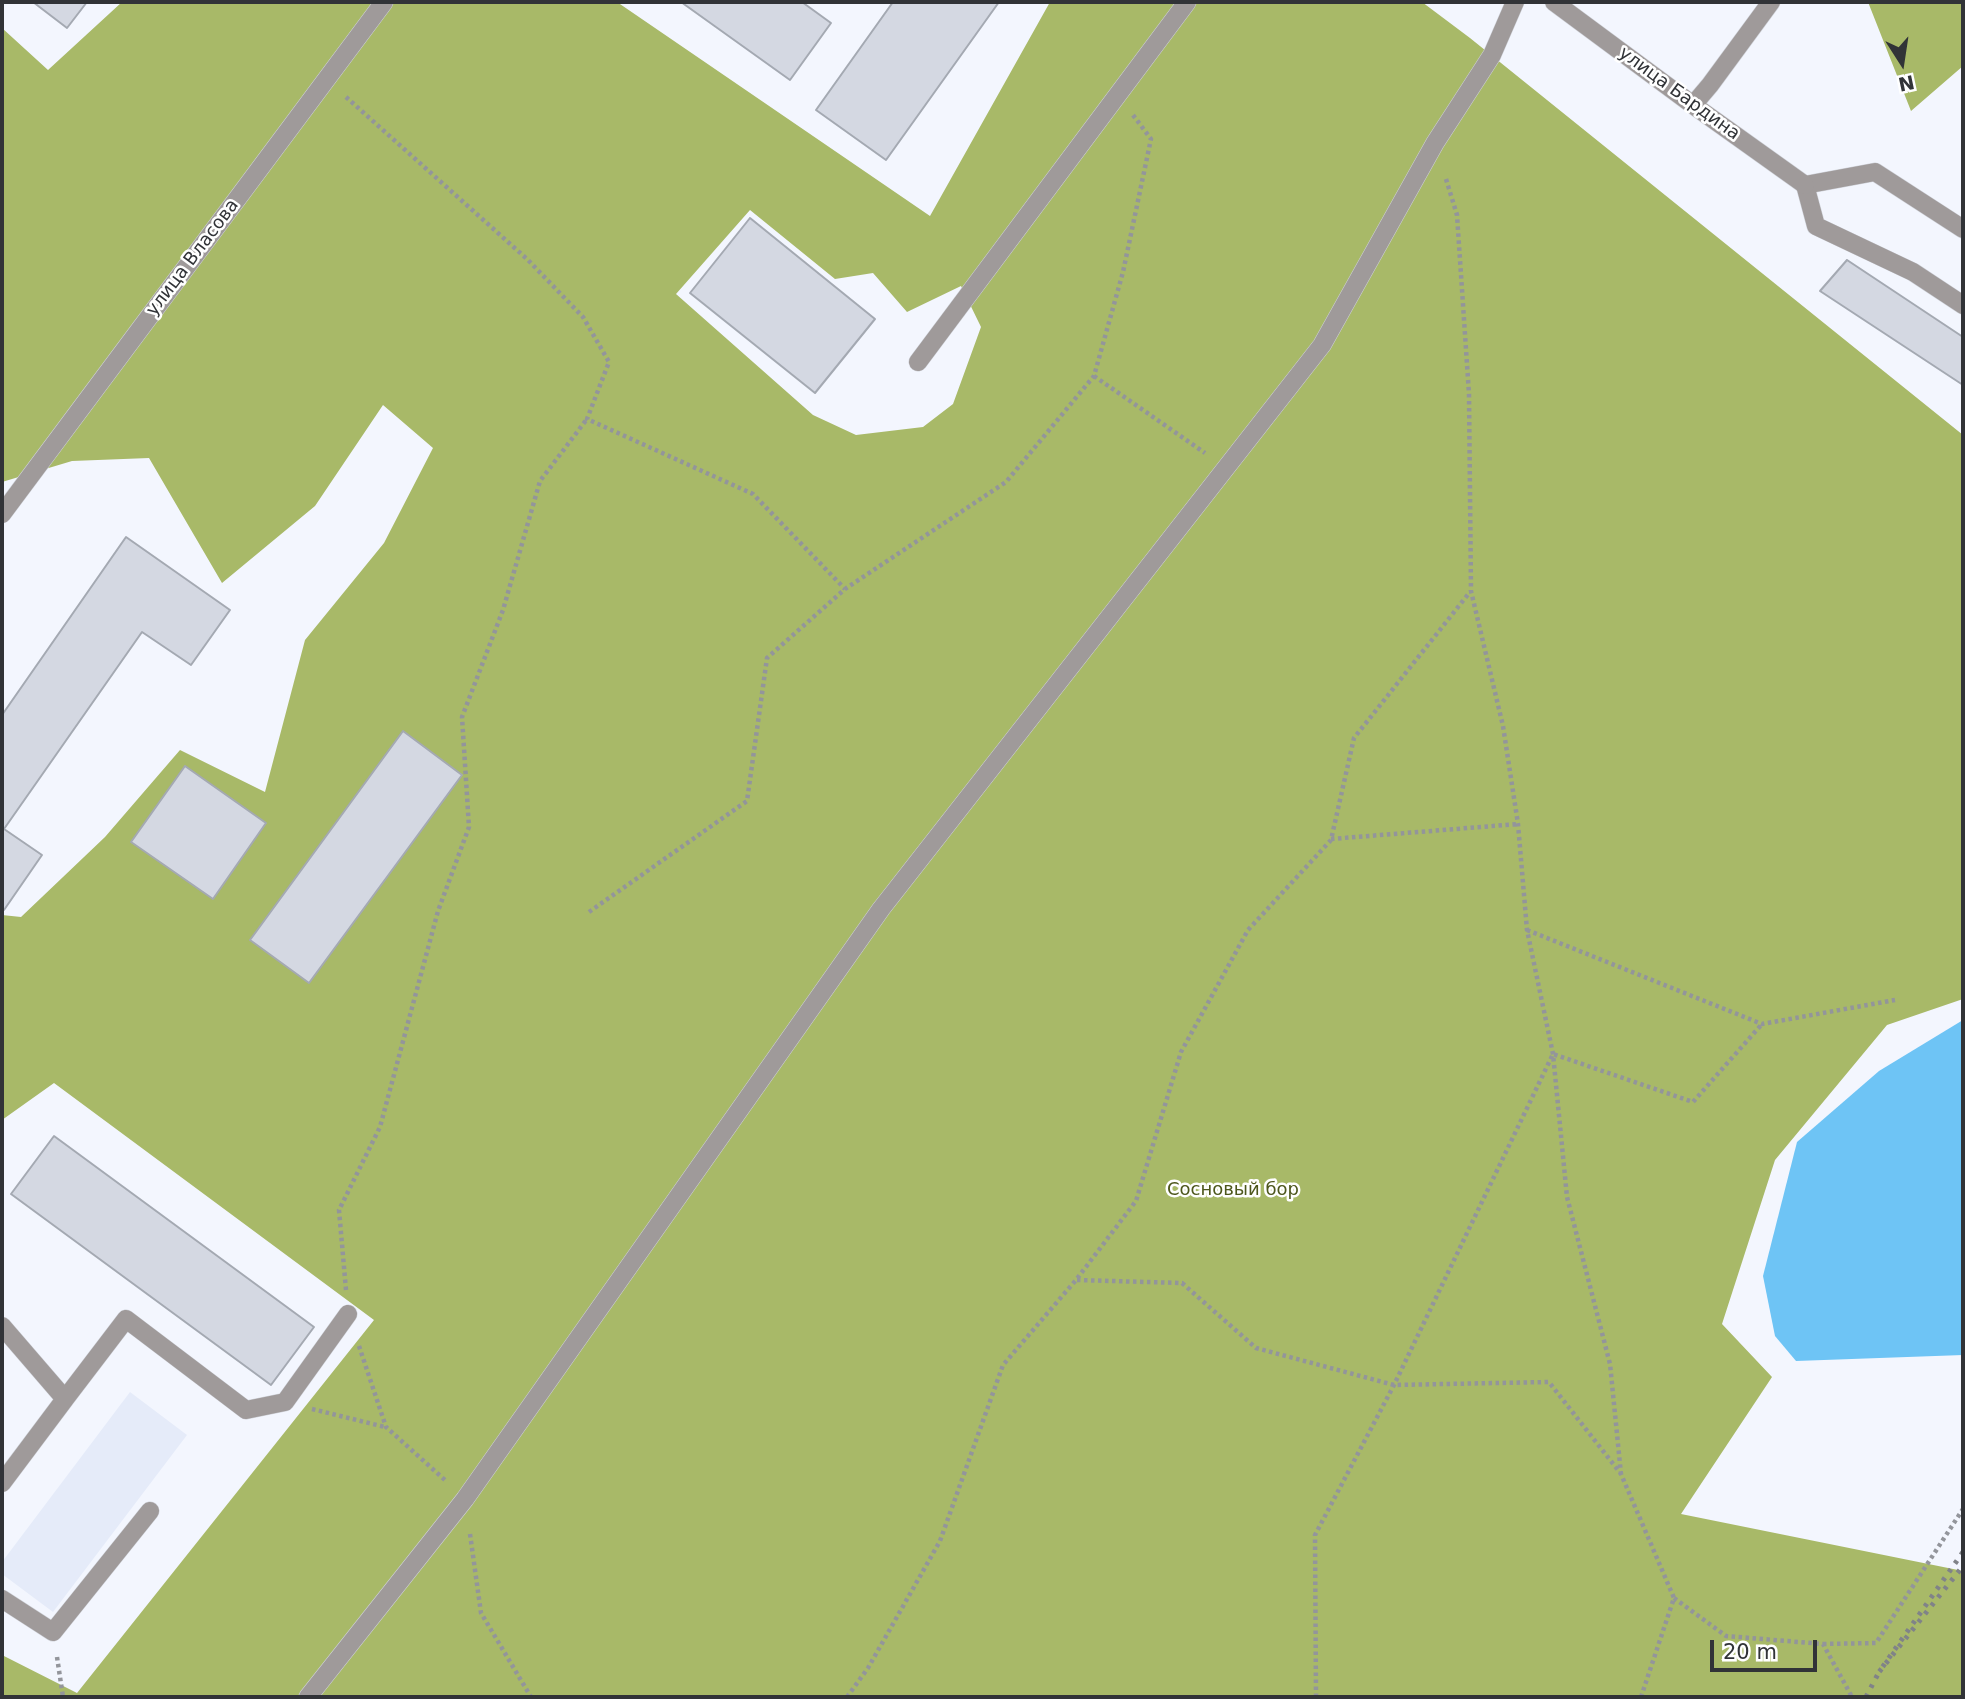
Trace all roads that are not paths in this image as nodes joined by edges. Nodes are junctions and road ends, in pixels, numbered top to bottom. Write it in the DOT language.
graph roads {
  1 [pos="384,2"];
  2 [pos="1187,2"];
  3 [pos="1515,2"];
  4 [pos="1554,2"];
  5 [pos="1771,2"];
  6 [pos="1693,105"];
  7 [pos="1805,185"];
  8 [pos="1963,229"];
  9 [pos="1963,305"];
  10 [pos="918,362"];
  11 [pos="2,514"];
  12 [pos="348,1314"];
  13 [pos="2,1326"];
  14 [pos="65,1399"];
  15 [pos="2,1483"];
  16 [pos="150,1511"];
  17 [pos="2,1599"];
  18 [pos="308,1697"];
  1 -- 11 [label="street, улица Власова"];
  2 -- 10 [label="street"];
  3 -- 18 [label="street"];
  4 -- 6 [label="street, улица Бардина"];
  5 -- 6 [label="street"];
  6 -- 7 [label="street, улица Бардина"];
  7 -- 8 [label="street"];
  7 -- 9 [label="street"];
  12 -- 14 [label="street"];
  13 -- 14 [label="street"];
  14 -- 15 [label="street"];
  16 -- 17 [label="street"];
}
